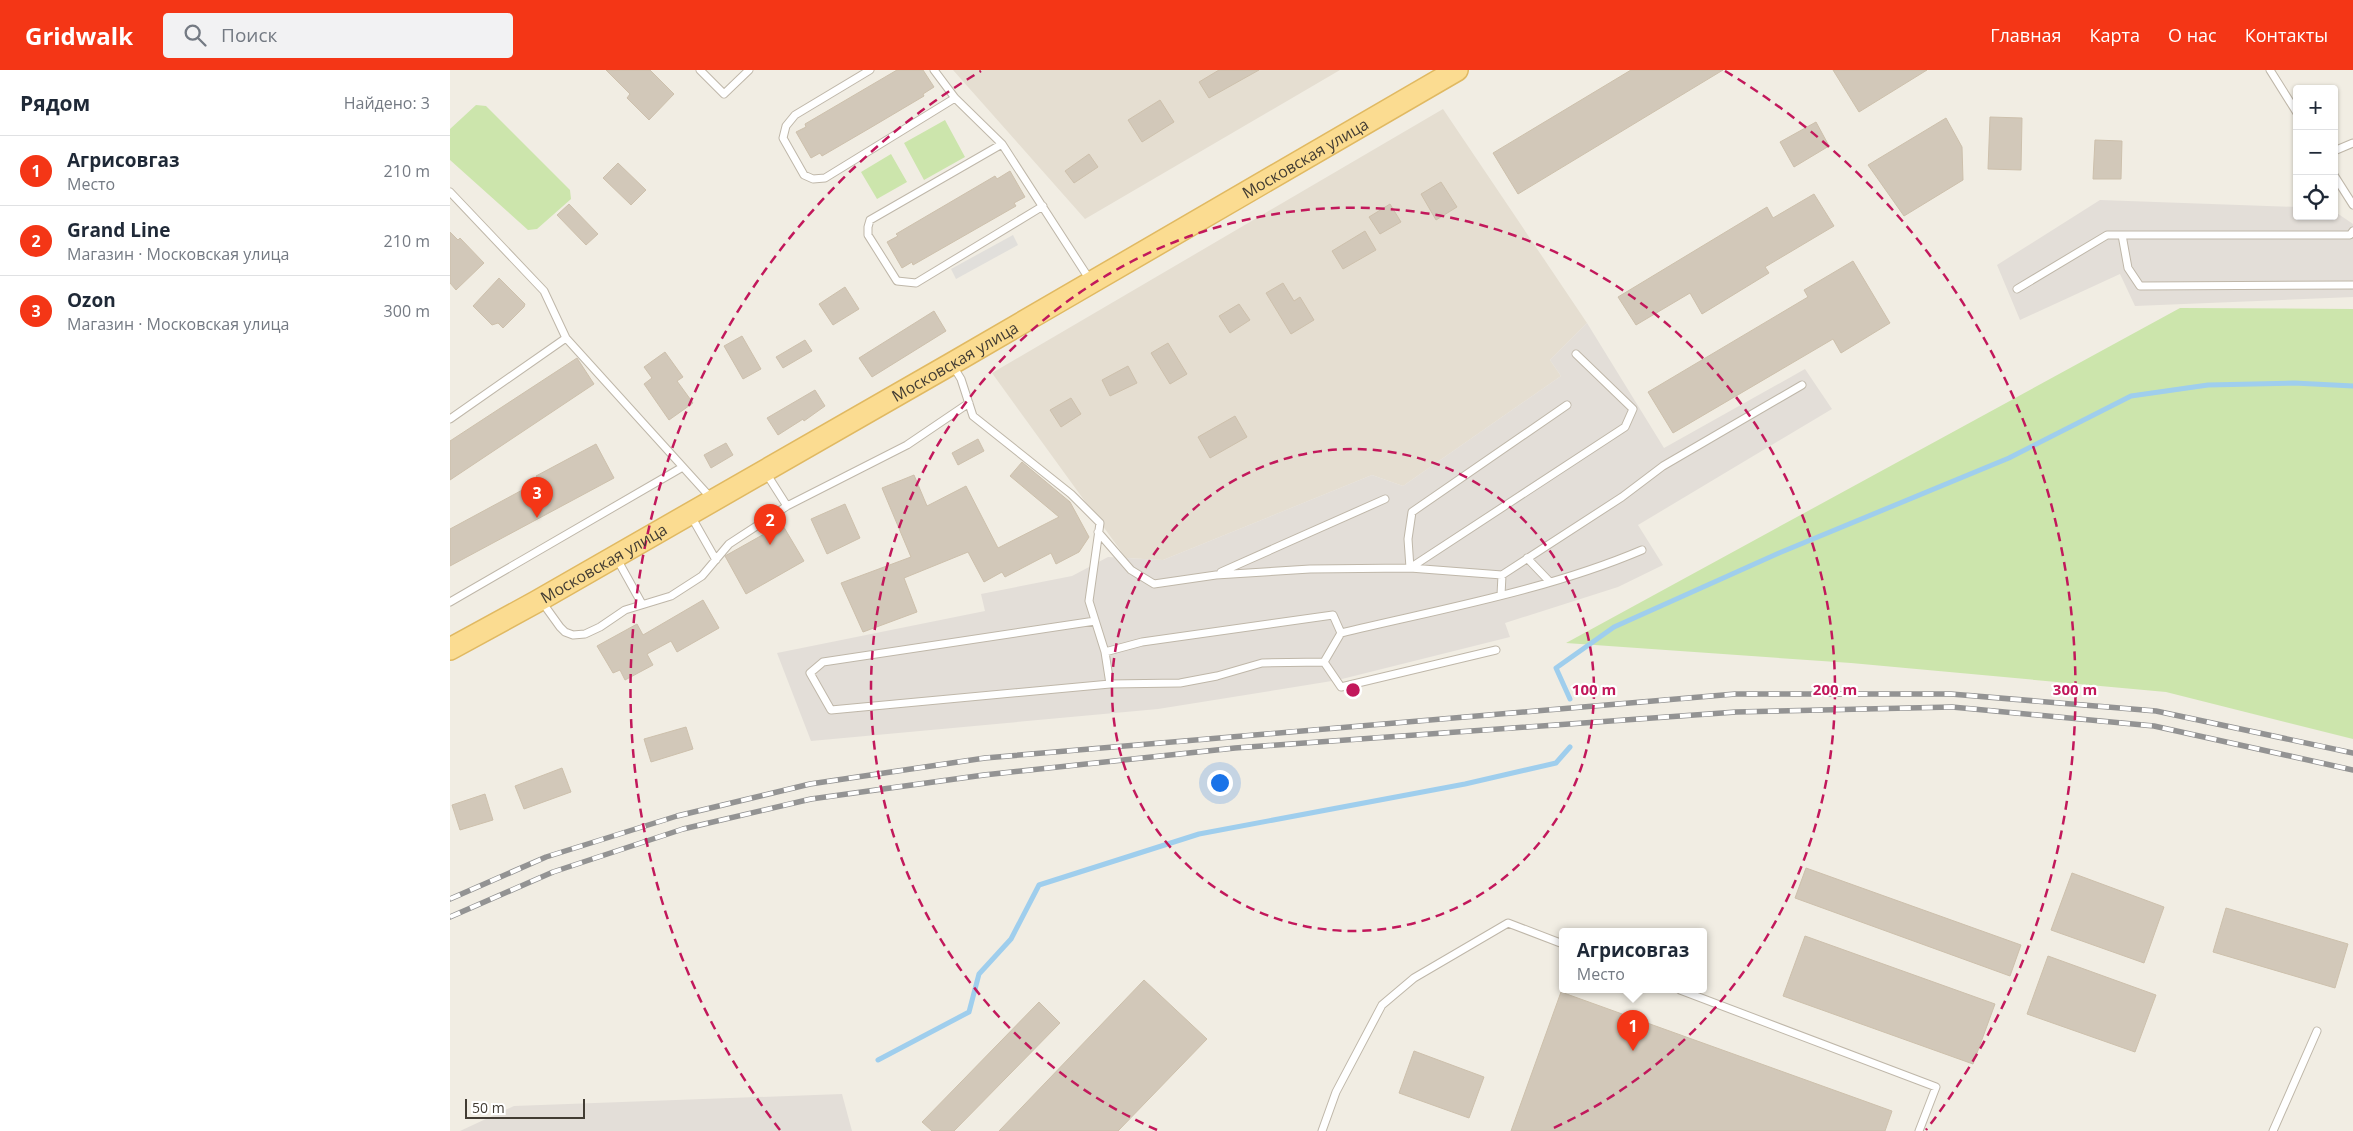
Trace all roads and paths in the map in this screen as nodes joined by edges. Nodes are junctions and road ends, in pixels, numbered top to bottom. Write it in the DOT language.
graph roads {
  1 [pos="700,70"];
  2 [pos="749,70"];
  3 [pos="870,70"];
  4 [pos="934,70"];
  5 [pos="1457,70"];
  6 [pos="2270,70"];
  7 [pos="955,98"];
  8 [pos="2293,107"];
  9 [pos="2353,143"];
  10 [pos="1002,144"];
  11 [pos="2338,149"];
  12 [pos="2338,181"];
  13 [pos="450,192"];
  14 [pos="2353,205"];
  15 [pos="1043,206"];
  16 [pos="2353,232"];
  17 [pos="2122,235"];
  18 [pos="1092,282"];
  19 [pos="2353,285"];
  20 [pos="2017,289"];
  21 [pos="566,338"];
  22 [pos="1576,354"];
  23 [pos="951,364"];
  24 [pos="1802,385"];
  25 [pos="969,403"];
  26 [pos="1567,404"];
  27 [pos="450,419"];
  28 [pos="681,468"];
  29 [pos="764,471"];
  30 [pos="1385,499"];
  31 [pos="713,500"];
  32 [pos="787,506"];
  33 [pos="690,514"];
  34 [pos="1098,532"];
  35 [pos="1642,550"];
  36 [pos="616,556"];
  37 [pos="1527,558"];
  38 [pos="716,560"];
  39 [pos="1410,568"];
  40 [pos="1216,574"];
  41 [pos="1502,575"];
  42 [pos="1549,581"];
  43 [pos="1500,595"];
  44 [pos="541,599"];
  45 [pos="450,602"];
  46 [pos="642,604"];
  47 [pos="1096,621"];
  48 [pos="1341,633"];
  49 [pos="450,649"];
  50 [pos="1496,650"];
  51 [pos="1105,652"];
  52 [pos="1324,662"];
  53 [pos="1110,684"];
  54 [pos="1559,942"];
  55 [pos="1688,993"];
  56 [pos="2317,1031"];
  57 [pos="1322,1131"];
  58 [pos="1919,1131"];
  59 [pos="2273,1131"];
  1 -- 2 [label="lane"];
  3 -- 7 [label="lane"];
  4 -- 7 [label="lane"];
  5 -- 18 [label="main road, Московская улица"];
  6 -- 8 [label="lane"];
  7 -- 10 [label="lane"];
  9 -- 11 [label="lane"];
  10 -- 15 [label="lane"];
  10 -- 15 [label="lane"];
  12 -- 14 [label="lane"];
  13 -- 21 [label="lane"];
  15 -- 18 [label="lane"];
  16 -- 17 [label="lane"];
  17 -- 19 [label="lane"];
  17 -- 20 [label="lane"];
  18 -- 23 [label="main road, Московская улица"];
  21 -- 27 [label="lane"];
  21 -- 28 [label="lane"];
  22 -- 39 [label="lane"];
  23 -- 25 [label="lane"];
  23 -- 29 [label="main road, Московская улица"];
  24 -- 37 [label="lane"];
  25 -- 32 [label="lane"];
  25 -- 34 [label="lane"];
  26 -- 39 [label="lane"];
  28 -- 31 [label="lane"];
  28 -- 45 [label="lane"];
  29 -- 31 [label="main road, Московская улица"];
  29 -- 32 [label="lane"];
  30 -- 40 [label="lane"];
  31 -- 33 [label="main road, Московская улица"];
  32 -- 38 [label="lane"];
  33 -- 36 [label="main road, Московская улица"];
  33 -- 38 [label="lane"];
  34 -- 40 [label="lane"];
  34 -- 47 [label="lane"];
  35 -- 42 [label="lane"];
  36 -- 44 [label="main road, Московская улица"];
  36 -- 46 [label="lane"];
  37 -- 41 [label="lane"];
  37 -- 42 [label="lane"];
  38 -- 46 [label="lane"];
  39 -- 40 [label="lane"];
  39 -- 41 [label="lane"];
  41 -- 43 [label="lane"];
  42 -- 43 [label="lane"];
  43 -- 48 [label="lane"];
  44 -- 46 [label="lane"];
  44 -- 49 [label="main road, Московская улица"];
  47 -- 51 [label="lane"];
  47 -- 53 [label="lane"];
  48 -- 51 [label="lane"];
  48 -- 52 [label="lane"];
  50 -- 52 [label="lane"];
  51 -- 53 [label="lane"];
  52 -- 53 [label="lane"];
  54 -- 57 [label="lane"];
  55 -- 58 [label="lane"];
  56 -- 59 [label="lane"];
}
